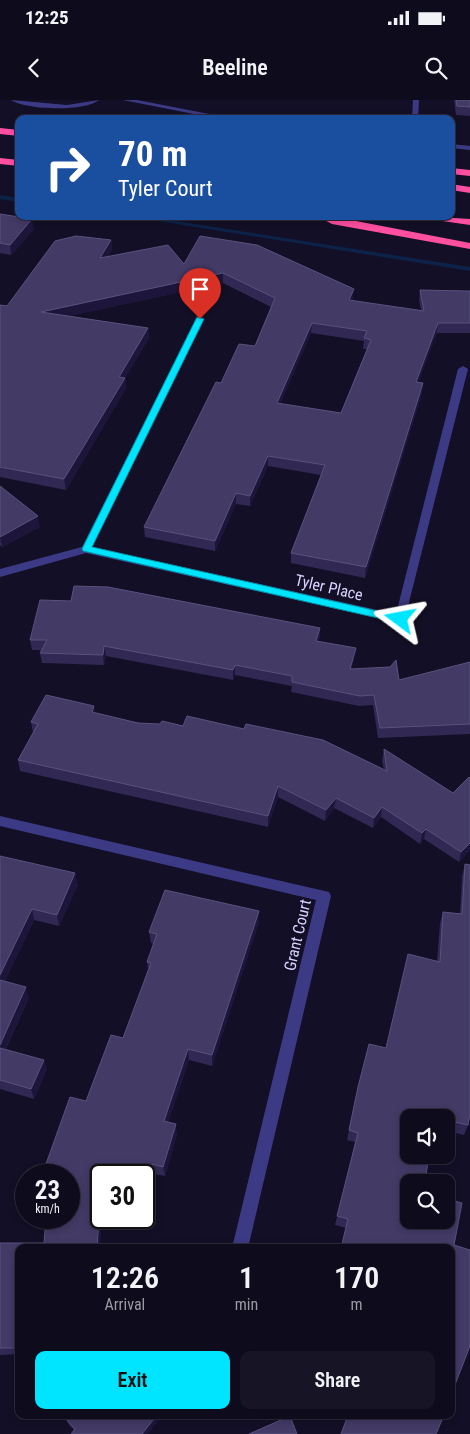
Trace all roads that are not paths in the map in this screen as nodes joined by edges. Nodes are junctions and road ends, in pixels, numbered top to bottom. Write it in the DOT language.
graph roads {
  1 [pos="14,100"];
  2 [pos="96,100"];
  3 [pos="126,100"];
  4 [pos="416,100"];
  5 [pos="210,115"];
  6 [pos="414,115"];
  7 [pos="0,130"];
  8 [pos="15,132"];
  9 [pos="455,146"];
  10 [pos="470,148"];
  11 [pos="0,161"];
  12 [pos="15,163"];
  13 [pos="455,171"];
  14 [pos="470,173"];
  15 [pos="455,188"];
  16 [pos="470,190"];
  17 [pos="330,220"];
  18 [pos="455,220"];
  19 [pos="470,222"];
  20 [pos="470,246"];
  21 [pos="200,319"];
  22 [pos="463,369"];
  23 [pos="86,549"];
  24 [pos="0,573"];
  25 [pos="0,821"];
  26 [pos="241,1244"];
  1 -- 2 [label="street"];
  3 -- 5 [label="street"];
  4 -- 6 [label="street"];
  7 -- 8 [label="highway"];
  9 -- 10 [label="street"];
  11 -- 12 [label="highway"];
  13 -- 14 [label="highway"];
  15 -- 16 [label="highway"];
  17 -- 20 [label="highway"];
  18 -- 19 [label="highway"];
  21 -- 23 [label="street"];
  22 -- 23 [label="street, Tyler Place"];
  23 -- 24 [label="street, Tyler Place"];
  25 -- 26 [label="street, Grant Court"];
}
